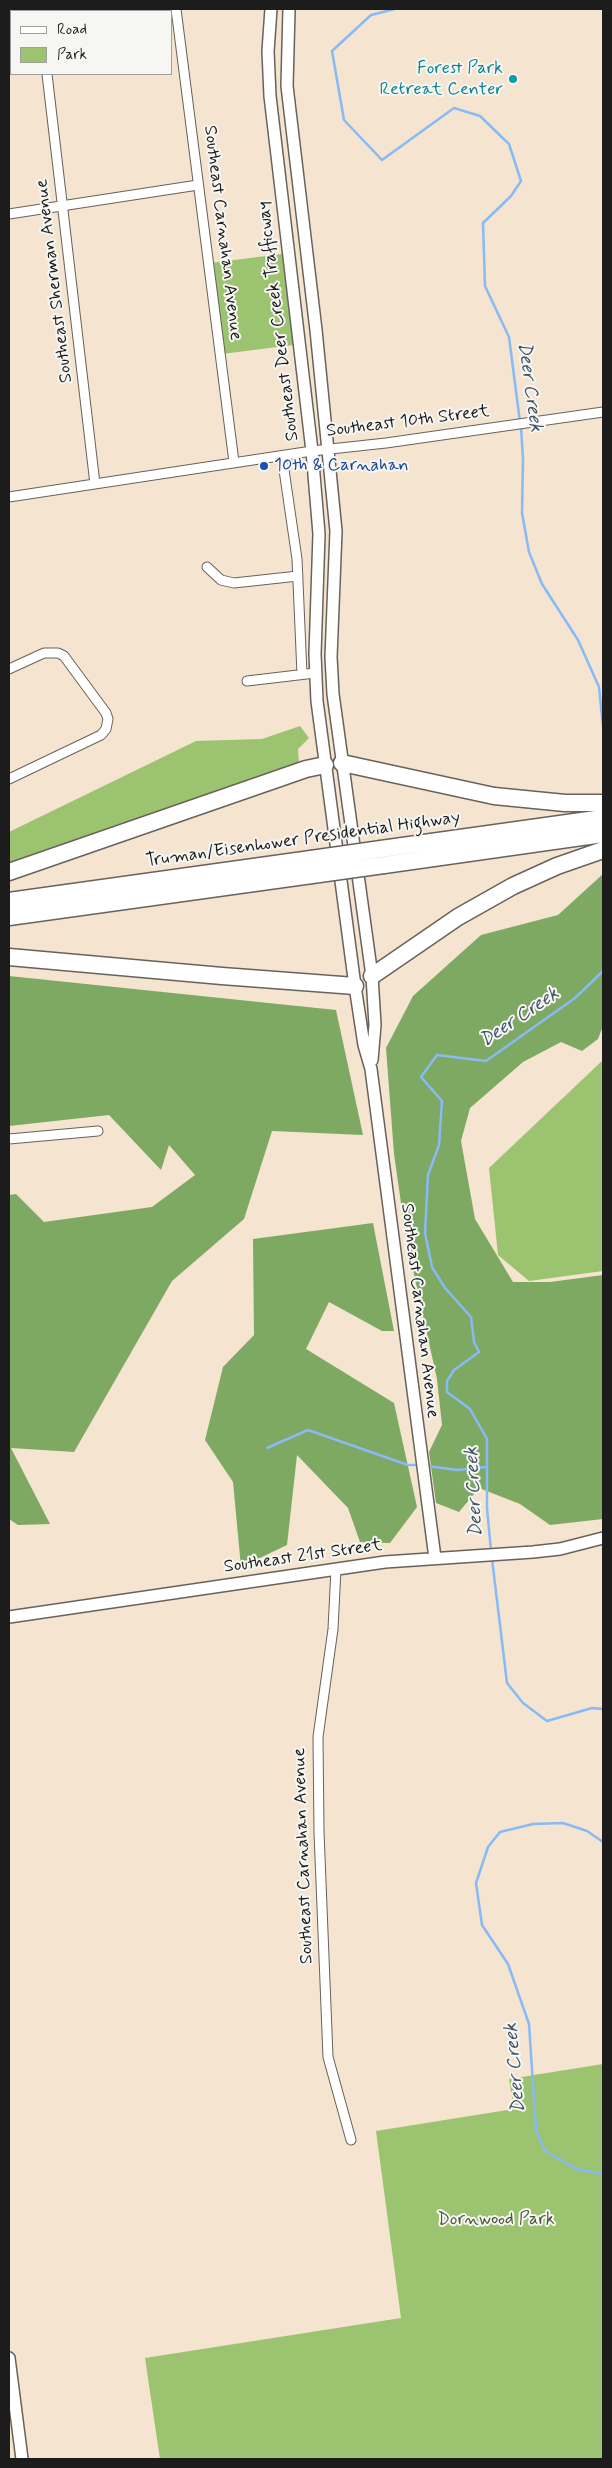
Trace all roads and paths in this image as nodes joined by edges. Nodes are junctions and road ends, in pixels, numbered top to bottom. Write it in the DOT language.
graph roads {
  1 [pos="176,9"];
  2 [pos="271,9"];
  3 [pos="290,9"];
  4 [pos="47,75"];
  5 [pos="198,185"];
  6 [pos="62,205"];
  7 [pos="9,214"];
  8 [pos="603,412"];
  9 [pos="327,449"];
  10 [pos="312,451"];
  11 [pos="282,456"];
  12 [pos="234,462"];
  13 [pos="95,484"];
  14 [pos="9,498"];
  15 [pos="207,567"];
  16 [pos="298,576"];
  17 [pos="9,669"];
  18 [pos="315,673"];
  19 [pos="302,674"];
  20 [pos="247,681"];
  21 [pos="342,763"];
  22 [pos="325,765"];
  23 [pos="9,779"];
  24 [pos="603,803"];
  25 [pos="603,818"];
  26 [pos="603,834"];
  27 [pos="603,850"];
  28 [pos="383,857"];
  29 [pos="312,867"];
  30 [pos="9,872"];
  31 [pos="9,901"];
  32 [pos="9,917"];
  33 [pos="9,957"];
  34 [pos="372,976"];
  35 [pos="355,986"];
  36 [pos="371,1069"];
  37 [pos="98,1131"];
  38 [pos="9,1139"];
  39 [pos="603,1538"];
  40 [pos="435,1558"];
  41 [pos="336,1569"];
  42 [pos="9,1617"];
  43 [pos="351,2140"];
  44 [pos="9,2358"];
  45 [pos="22,2459"];
  1 -- 5 [label="street, Southeast Carnahan Avenue"];
  2 -- 10 [label="street, Southeast Deer Creek Trafficway"];
  3 -- 9 [label="street, Southeast Deer Creek Trafficway"];
  4 -- 6 [label="street, Southeast Sherman Avenue"];
  5 -- 6 [label="street"];
  5 -- 12 [label="street, Southeast Carnahan Avenue"];
  6 -- 7 [label="street"];
  6 -- 13 [label="street, Southeast Sherman Avenue"];
  8 -- 9 [label="street, Southeast 10th Street"];
  9 -- 10 [label="street, Southeast 10th Street"];
  9 -- 21 [label="street, Southeast Deer Creek Trafficway"];
  10 -- 11 [label="street, Southeast 10th Street"];
  10 -- 18 [label="street, Southeast Deer Creek Trafficway"];
  11 -- 12 [label="street, Southeast 10th Street"];
  11 -- 16 [label="street"];
  12 -- 13 [label="street, Southeast 10th Street"];
  13 -- 14 [label="street, Southeast 10th Street"];
  15 -- 16 [label="street"];
  16 -- 19 [label="street"];
  17 -- 23 [label="street"];
  18 -- 19 [label="street"];
  18 -- 22 [label="street, Southeast Deer Creek Trafficway"];
  19 -- 20 [label="street"];
  21 -- 22 [label="street"];
  21 -- 24 [label="highway"];
  21 -- 34 [label="street, Southeast Deer Creek Trafficway"];
  22 -- 30 [label="highway"];
  22 -- 35 [label="street, Southeast Deer Creek Trafficway"];
  25 -- 28 [label="highway, Truman/Eisenhower Presidential Highway"];
  26 -- 28 [label="highway, Truman/Eisenhower Presidential Highway"];
  27 -- 34 [label="highway"];
  28 -- 29 [label="highway, Truman/Eisenhower Presidential Highway, bridge"];
  29 -- 31 [label="highway, Truman/Eisenhower Presidential Highway"];
  29 -- 32 [label="highway, Truman/Eisenhower Presidential Highway"];
  33 -- 35 [label="highway"];
  34 -- 35 [label="street"];
  34 -- 36 [label="street, Southeast Carnahan Avenue"];
  35 -- 36 [label="street, Southeast Carnahan Avenue"];
  36 -- 40 [label="street, Southeast Carnahan Avenue"];
  37 -- 38 [label="street"];
  39 -- 40 [label="street, Southeast 21st Street"];
  40 -- 41 [label="street, Southeast 21st Street"];
  41 -- 42 [label="street, Southeast 21st Street"];
  41 -- 43 [label="street, Southeast Carnahan Avenue"];
  44 -- 45 [label="street"];
}
